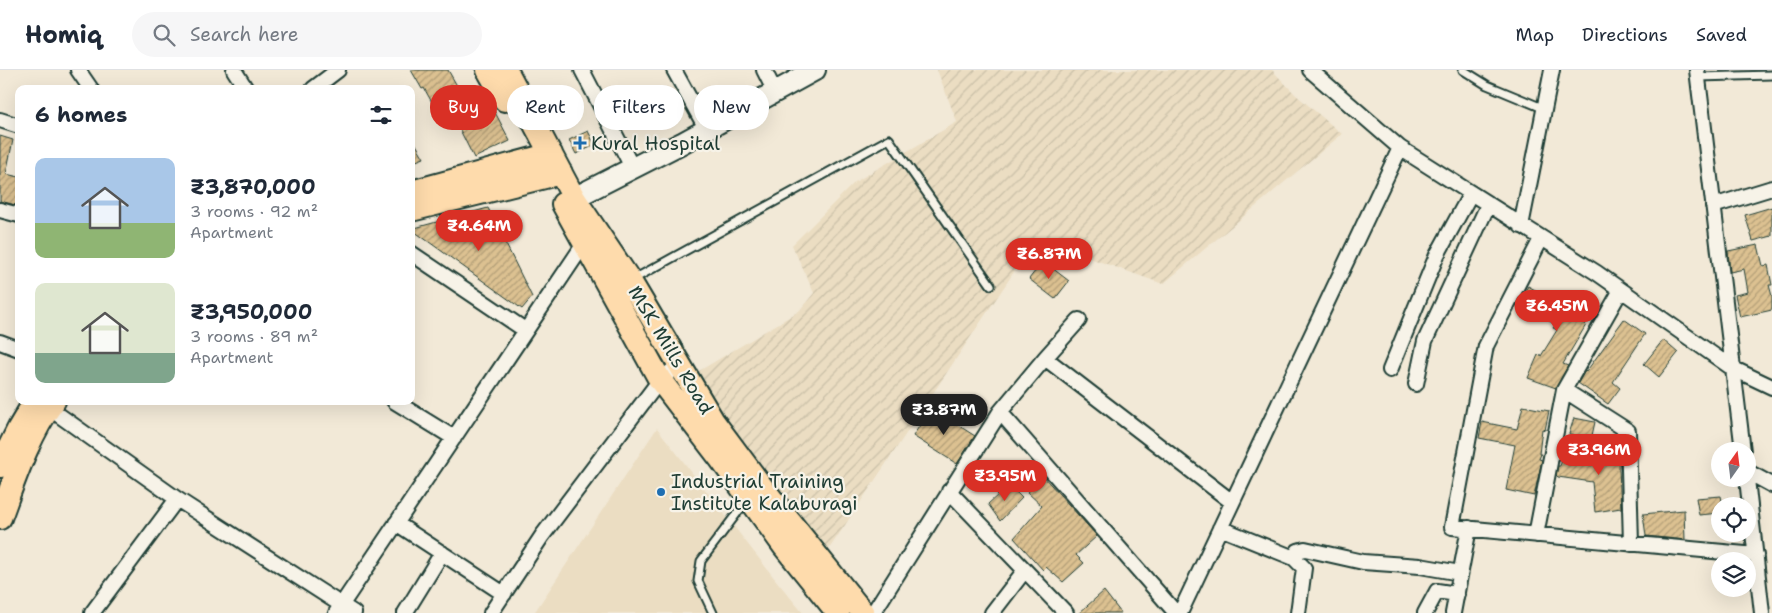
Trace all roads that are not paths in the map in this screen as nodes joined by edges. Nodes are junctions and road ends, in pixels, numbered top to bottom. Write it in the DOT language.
graph roads {
  1 [pos="78,70"];
  2 [pos="234,70"];
  3 [pos="338,70"];
  4 [pos="488,70"];
  5 [pos="506,70"];
  6 [pos="582,70"];
  7 [pos="674,70"];
  8 [pos="764,70"];
  9 [pos="815,70"];
  10 [pos="1310,70"];
  11 [pos="1463,70"];
  12 [pos="1552,70"];
  13 [pos="1697,74"];
  14 [pos="1772,75"];
  15 [pos="88,85"];
  16 [pos="243,85"];
  17 [pos="318,85"];
  18 [pos="775,92"];
  19 [pos="769,95"];
  20 [pos="694,106"];
  21 [pos="1544,110"];
  22 [pos="0,120"];
  23 [pos="15,125"];
  24 [pos="707,130"];
  25 [pos="1400,148"];
  26 [pos="549,165"];
  27 [pos="632,168"];
  28 [pos="1772,188"];
  29 [pos="415,191"];
  30 [pos="1471,194"];
  31 [pos="569,202"];
  32 [pos="1488,205"];
  33 [pos="1713,206"];
  34 [pos="415,209"];
  35 [pos="0,210"];
  36 [pos="15,214"];
  37 [pos="1522,226"];
  38 [pos="1541,239"];
  39 [pos="584,244"];
  40 [pos="415,255"];
  41 [pos="630,282"];
  42 [pos="991,285"];
  43 [pos="1621,290"];
  44 [pos="1079,320"];
  45 [pos="525,330"];
  46 [pos="0,342"];
  47 [pos="15,348"];
  48 [pos="1045,358"];
  49 [pos="679,365"];
  50 [pos="1732,368"];
  51 [pos="1390,370"];
  52 [pos="660,380"];
  53 [pos="1416,384"];
  54 [pos="1772,387"];
  55 [pos="1564,390"];
  56 [pos="45,405"];
  57 [pos="46,405"];
  58 [pos="47,405"];
  59 [pos="400,405"];
  60 [pos="1000,412"];
  61 [pos="454,438"];
  62 [pos="1742,442"];
  63 [pos="0,466"];
  64 [pos="1756,476"];
  65 [pos="1772,485"];
  66 [pos="1748,488"];
  67 [pos="949,491"];
  68 [pos="749,498"];
  69 [pos="177,499"];
  70 [pos="1232,502"];
  71 [pos="0,518"];
  72 [pos="396,524"];
  73 [pos="1220,528"];
  74 [pos="1469,528"];
  75 [pos="1536,535"];
  76 [pos="1631,544"];
  77 [pos="1722,552"];
  78 [pos="1756,552"];
  79 [pos="442,553"];
  80 [pos="1756,555"];
  81 [pos="1294,558"];
  82 [pos="1024,570"];
  83 [pos="1460,573"];
  84 [pos="504,594"];
  85 [pos="1456,594"];
  86 [pos="339,609"];
  87 [pos="92,613"];
  88 [pos="354,613"];
  89 [pos="405,613"];
  90 [pos="491,613"];
  91 [pos="713,613"];
  92 [pos="838,613"];
  93 [pos="863,613"];
  94 [pos="872,613"];
  95 [pos="992,613"];
  96 [pos="1066,613"];
  97 [pos="1176,613"];
  98 [pos="1180,613"];
  99 [pos="1298,613"];
  100 [pos="1426,613"];
  101 [pos="1453,613"];
  102 [pos="1762,613"];
  1 -- 15 [label="street"];
  2 -- 16 [label="street"];
  3 -- 17 [label="street"];
  4 -- 26 [label="main road, MSK Mills Road"];
  5 -- 26 [label="main road, MSK Mills Road"];
  6 -- 27 [label="street"];
  7 -- 20 [label="street"];
  8 -- 18 [label="street"];
  9 -- 18 [label="street"];
  10 -- 25 [label="street"];
  11 -- 21 [label="lane"];
  12 -- 21 [label="street"];
  13 -- 14 [label="lane"];
  13 -- 33 [label="street"];
  18 -- 19 [label="street"];
  21 -- 37 [label="street"];
  22 -- 23 [label="street"];
  24 -- 27 [label="street"];
  25 -- 30 [label="street"];
  25 -- 70 [label="street"];
  26 -- 29 [label="main road"];
  26 -- 31 [label="main road, MSK Mills Road"];
  26 -- 34 [label="main road"];
  27 -- 31 [label="street"];
  28 -- 33 [label="street"];
  30 -- 32 [label="street"];
  30 -- 51 [label="street"];
  31 -- 39 [label="main road, MSK Mills Road"];
  31 -- 41 [label="main road, MSK Mills Road"];
  32 -- 37 [label="street"];
  32 -- 53 [label="street"];
  33 -- 50 [label="street"];
  35 -- 36 [label="street"];
  37 -- 38 [label="street"];
  38 -- 43 [label="street"];
  38 -- 74 [label="street"];
  39 -- 45 [label="street"];
  39 -- 52 [label="main road, MSK Mills Road"];
  40 -- 45 [label="street"];
  41 -- 42 [label="lane"];
  41 -- 49 [label="main road, MSK Mills Road"];
  43 -- 50 [label="street"];
  43 -- 55 [label="street"];
  44 -- 48 [label="street"];
  45 -- 61 [label="street"];
  46 -- 47 [label="street"];
  48 -- 60 [label="street"];
  48 -- 70 [label="street"];
  49 -- 52 [label="street"];
  49 -- 93 [label="main road, MSK Mills Road"];
  50 -- 54 [label="street"];
  50 -- 62 [label="street"];
  52 -- 68 [label="main road, MSK Mills Road"];
  52 -- 84 [label="street"];
  55 -- 75 [label="street"];
  55 -- 76 [label="street"];
  56 -- 63 [label="main road"];
  57 -- 71 [label="main road"];
  58 -- 69 [label="street"];
  59 -- 61 [label="street"];
  60 -- 67 [label="street"];
  60 -- 97 [label="street"];
  61 -- 72 [label="street"];
  64 -- 65 [label="street"];
  66 -- 78 [label="street"];
  67 -- 82 [label="street"];
  67 -- 94 [label="street"];
  68 -- 91 [label="lane"];
  68 -- 92 [label="main road, MSK Mills Road"];
  69 -- 86 [label="street"];
  69 -- 87 [label="street"];
  70 -- 73 [label="street"];
  72 -- 79 [label="street"];
  72 -- 86 [label="street"];
  73 -- 81 [label="street"];
  73 -- 98 [label="street"];
  74 -- 75 [label="street"];
  74 -- 83 [label="street"];
  75 -- 76 [label="street"];
  76 -- 77 [label="street"];
  79 -- 84 [label="street"];
  79 -- 89 [label="street"];
  80 -- 102 [label="street"];
  81 -- 83 [label="street"];
  81 -- 99 [label="street"];
  82 -- 95 [label="street"];
  82 -- 96 [label="street"];
  83 -- 85 [label="street"];
  84 -- 90 [label="street"];
  85 -- 100 [label="street"];
  85 -- 101 [label="street"];
  86 -- 88 [label="street"];
}
